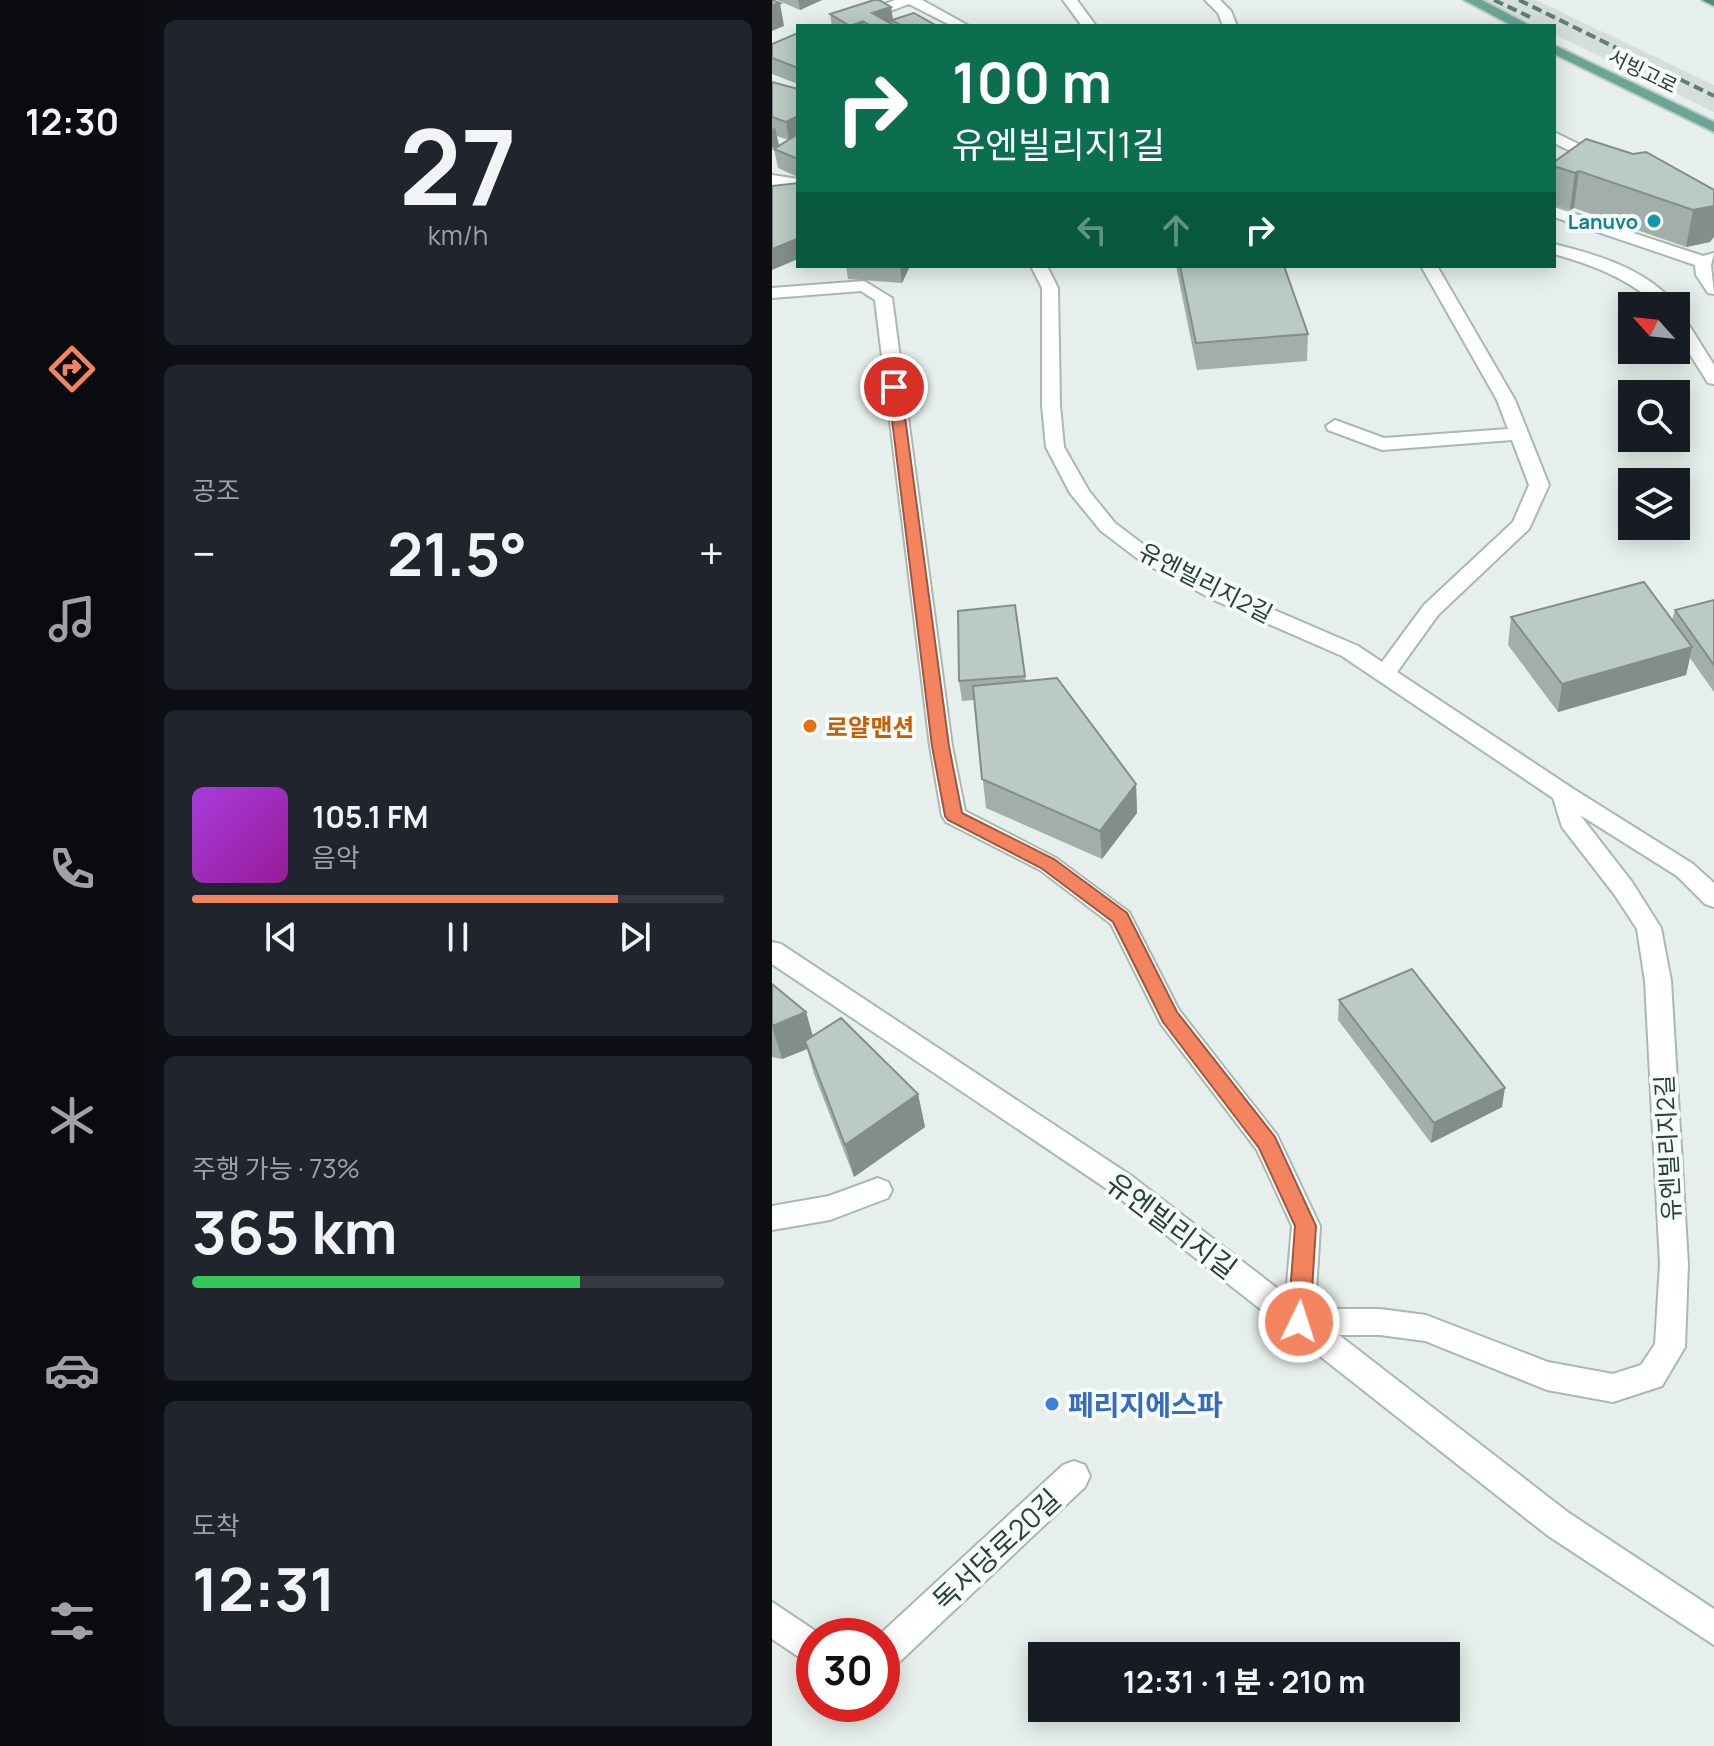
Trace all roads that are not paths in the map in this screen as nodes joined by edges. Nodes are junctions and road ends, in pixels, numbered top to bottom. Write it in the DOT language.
graph roads {
  1 [pos="909,0"];
  2 [pos="1070,0"];
  3 [pos="1212,0"];
  4 [pos="1455,0"];
  5 [pos="1471,0"];
  6 [pos="843,24"];
  7 [pos="958,24"];
  8 [pos="1088,24"];
  9 [pos="1229,24"];
  10 [pos="1504,24"];
  11 [pos="1520,24"];
  12 [pos="1556,42"];
  13 [pos="1556,50"];
  14 [pos="1714,120"];
  15 [pos="1714,128"];
  16 [pos="1556,138"];
  17 [pos="1623,171"];
  18 [pos="772,180"];
  19 [pos="796,184"];
  20 [pos="1556,213"];
  21 [pos="1556,250"];
  22 [pos="1708,260"];
  23 [pos="1040,268"];
  24 [pos="1430,268"];
  25 [pos="1714,289"];
  26 [pos="1654,292"];
  27 [pos="772,293"];
  28 [pos="1690,340"];
  29 [pos="1714,379"];
  30 [pos="1335,426"];
  31 [pos="1518,434"];
  32 [pos="1384,674"];
  33 [pos="1564,794"];
  34 [pos="1714,898"];
  35 [pos="772,951"];
  36 [pos="878,1190"];
  37 [pos="772,1218"];
  38 [pos="1299,1322"];
  39 [pos="1074,1476"];
  40 [pos="772,1619"];
  41 [pos="1714,1628"];
  42 [pos="796,1637"];
  43 [pos="900,1638"];
  1 -- 6 [label="street"];
  1 -- 7 [label="street"];
  2 -- 8 [label="street"];
  3 -- 9 [label="street"];
  4 -- 10 [label="main road"];
  5 -- 11 [label="main road"];
  12 -- 14 [label="main road, 서빙고로"];
  13 -- 15 [label="main road, 서빙고로"];
  16 -- 17 [label="street"];
  18 -- 19 [label="street"];
  20 -- 22 [label="street"];
  21 -- 26 [label="street"];
  22 -- 25 [label="street"];
  23 -- 32 [label="street, 유엔빌리지2길"];
  24 -- 31 [label="street"];
  27 -- 38 [label="street"];
  28 -- 29 [label="street"];
  30 -- 31 [label="street"];
  31 -- 32 [label="street"];
  32 -- 33 [label="street, 유엔빌리지2길"];
  33 -- 34 [label="street"];
  33 -- 38 [label="street, 유엔빌리지2길"];
  35 -- 38 [label="street, 유엔빌리지길"];
  36 -- 37 [label="street"];
  38 -- 41 [label="street, 유엔빌리지길"];
  39 -- 43 [label="street, 독서당로20길"];
  40 -- 42 [label="street"];
}
